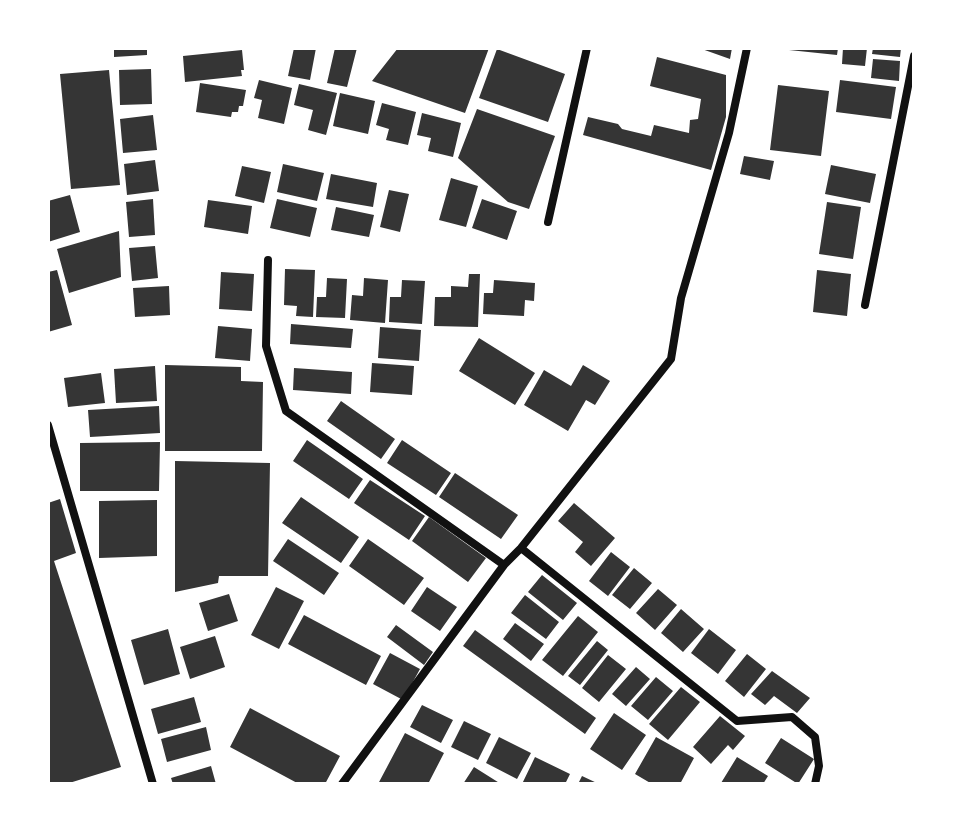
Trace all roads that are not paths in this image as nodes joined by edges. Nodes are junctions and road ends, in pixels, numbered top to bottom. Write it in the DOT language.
graph roads {
  1 [pos="587,48"];
  2 [pos="747,48"];
  3 [pos="914,56"];
  4 [pos="548,222"];
  5 [pos="268,260"];
  6 [pos="865,305"];
  7 [pos="48,425"];
  8 [pos="521,548"];
  9 [pos="504,565"];
  10 [pos="153,784"];
  11 [pos="342,784"];
  12 [pos="815,784"];
  1 -- 4 [label="street"];
  2 -- 8 [label="street"];
  3 -- 6 [label="street"];
  5 -- 9 [label="street"];
  7 -- 10 [label="street"];
  8 -- 9 [label="street"];
  8 -- 12 [label="street"];
  9 -- 11 [label="street"];
}
